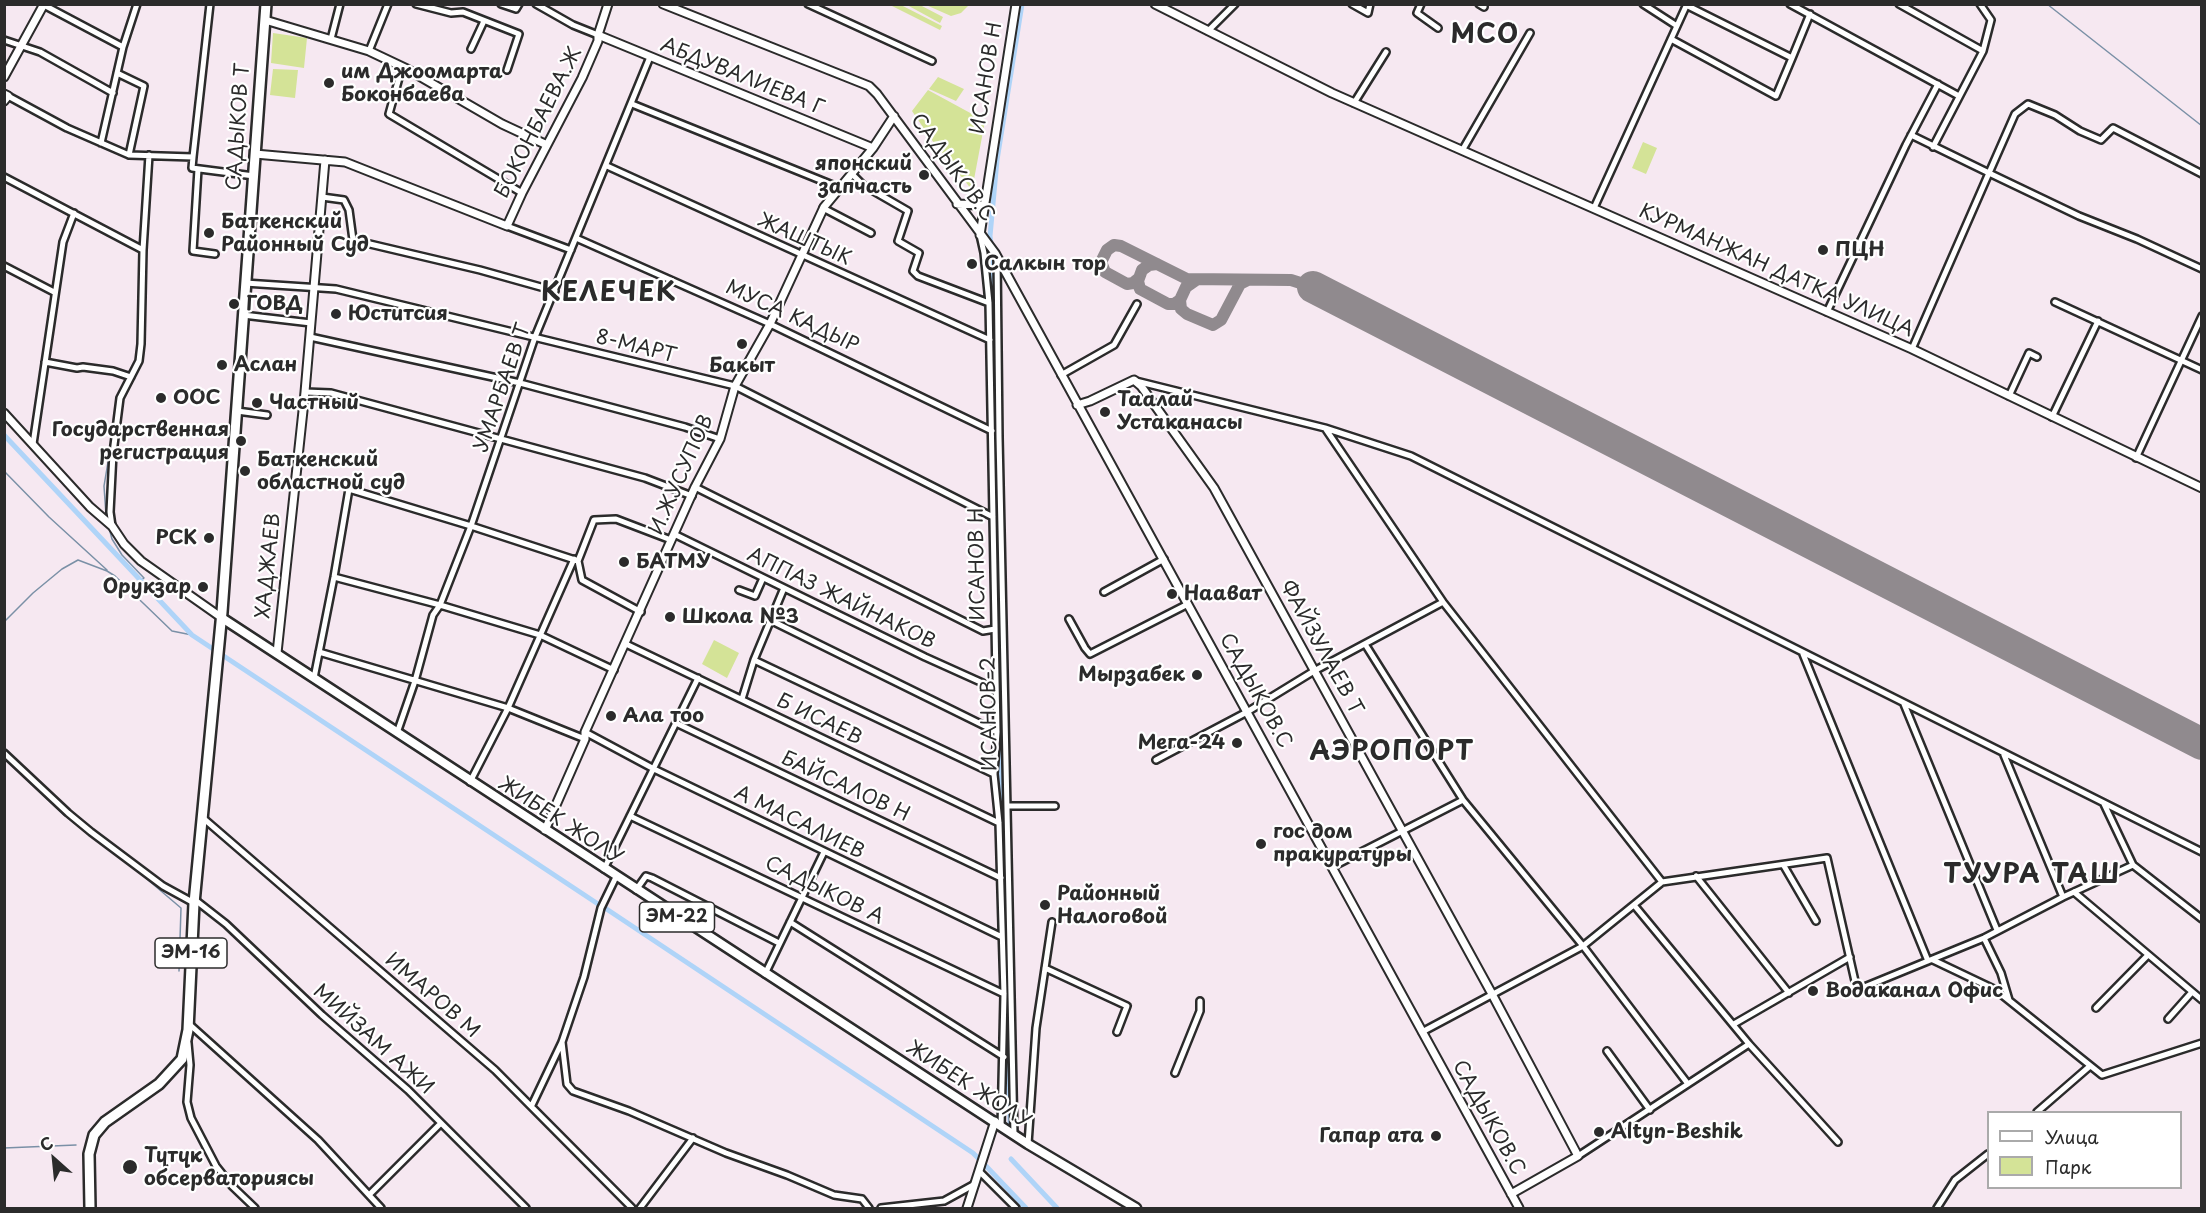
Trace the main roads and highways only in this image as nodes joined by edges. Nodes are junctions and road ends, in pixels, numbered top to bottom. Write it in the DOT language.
graph roads {
  1 [pos="266,4"];
  2 [pos="222,615"];
  3 [pos="90,1209"];
  4 [pos="1136,1209"];
  1 -- 2 [label="highway, САДЫКОВ Т / ЭМ-16"];
  2 -- 3 [label="highway, ЭМ-16"];
  2 -- 4 [label="main road, ЖИБЕК ЖОЛУ / ЭМ-22"];
}
